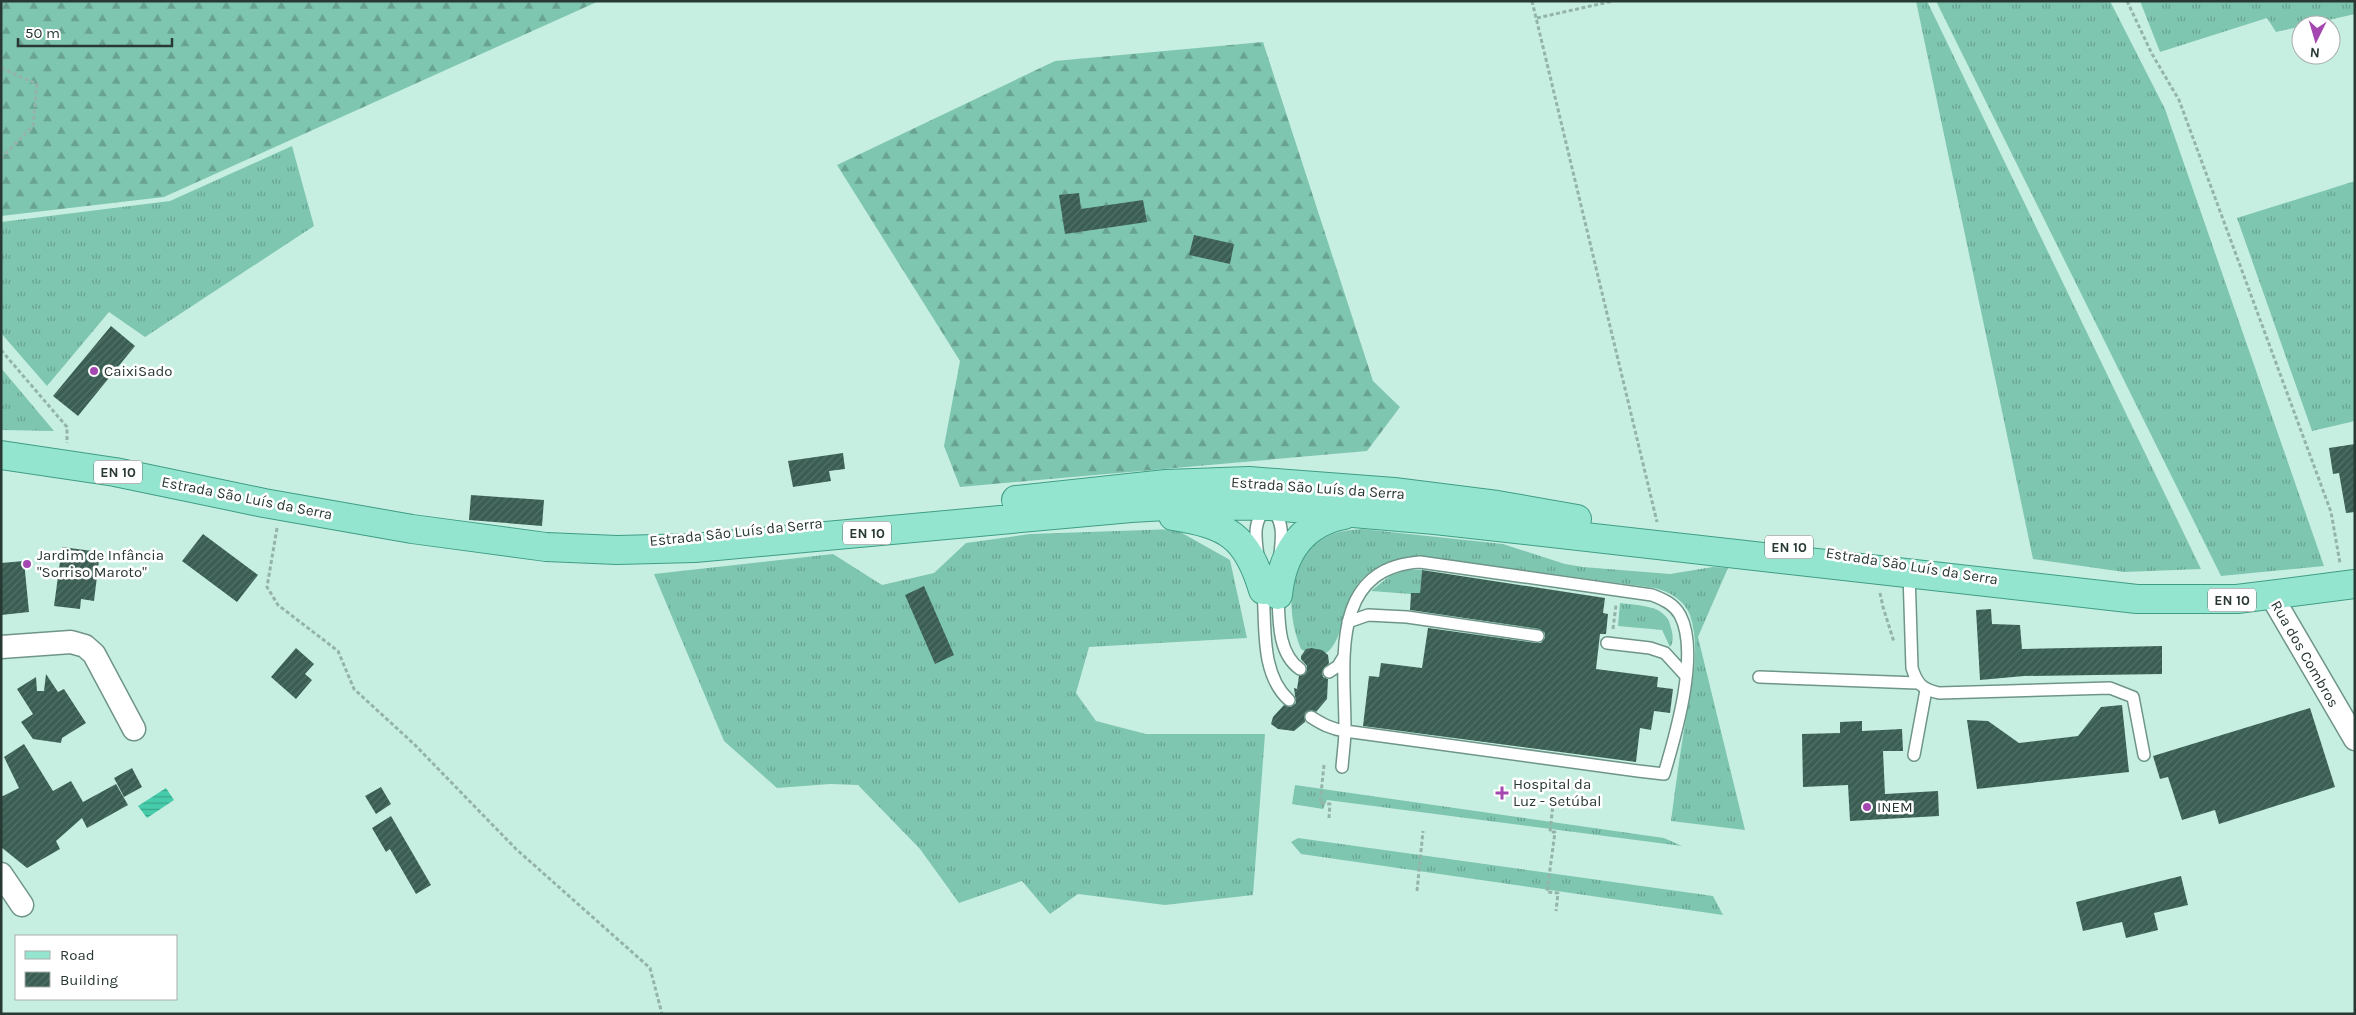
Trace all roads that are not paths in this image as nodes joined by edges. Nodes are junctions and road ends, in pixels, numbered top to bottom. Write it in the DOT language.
graph roads {
  1 [pos="1,455"];
  2 [pos="1277,498"];
  3 [pos="1102,511"];
  4 [pos="1357,513"];
  5 [pos="464,537"];
  6 [pos="1909,573"];
  7 [pos="2350,585"];
  8 [pos="1270,593"];
  9 [pos="2271,596"];
  10 [pos="2108,597"];
  11 [pos="1348,622"];
  12 [pos="1538,636"];
  13 [pos="1609,644"];
  14 [pos="1,647"];
  15 [pos="1343,658"];
  16 [pos="1300,669"];
  17 [pos="1328,672"];
  18 [pos="1686,676"];
  19 [pos="1758,678"];
  20 [pos="1921,686"];
  21 [pos="1289,700"];
  22 [pos="1311,717"];
  23 [pos="134,729"];
  24 [pos="1345,731"];
  25 [pos="2355,739"];
  26 [pos="1914,755"];
  27 [pos="2144,755"];
  28 [pos="1342,767"];
  29 [pos="1,874"];
  30 [pos="22,905"];
  1 -- 5 [label="main road, Estrada São Luís da Serra / EN 10"];
  2 -- 3 [label="main road, Estrada São Luís da Serra / EN 10"];
  2 -- 4 [label="main road, Estrada São Luís da Serra / EN 10"];
  2 -- 5 [label="main road, Estrada São Luís da Serra / EN 10"];
  2 -- 8 [label="lane"];
  2 -- 8 [label="lane"];
  2 -- 10 [label="main road, Estrada São Luís da Serra / EN 10"];
  3 -- 5 [label="main road, Estrada São Luís da Serra / EN 10"];
  3 -- 8 [label="main road"];
  4 -- 6 [label="main road, Estrada São Luís da Serra / EN 10"];
  4 -- 8 [label="main road"];
  6 -- 10 [label="main road, Estrada São Luís da Serra / EN 10"];
  6 -- 20 [label="lane"];
  7 -- 9 [label="main road, Estrada São Luís da Serra / EN 10"];
  8 -- 16 [label="lane"];
  8 -- 21 [label="lane"];
  9 -- 10 [label="main road, Estrada São Luís da Serra / EN 10"];
  9 -- 25 [label="street, Rua dos Combros"];
  11 -- 12 [label="lane"];
  11 -- 15 [label="lane"];
  11 -- 18 [label="lane"];
  13 -- 18 [label="lane"];
  14 -- 23 [label="street"];
  15 -- 17 [label="lane"];
  15 -- 24 [label="lane"];
  18 -- 24 [label="lane"];
  19 -- 20 [label="lane"];
  20 -- 26 [label="lane"];
  20 -- 27 [label="lane"];
  22 -- 24 [label="lane"];
  24 -- 28 [label="lane"];
  29 -- 30 [label="street"];
}
